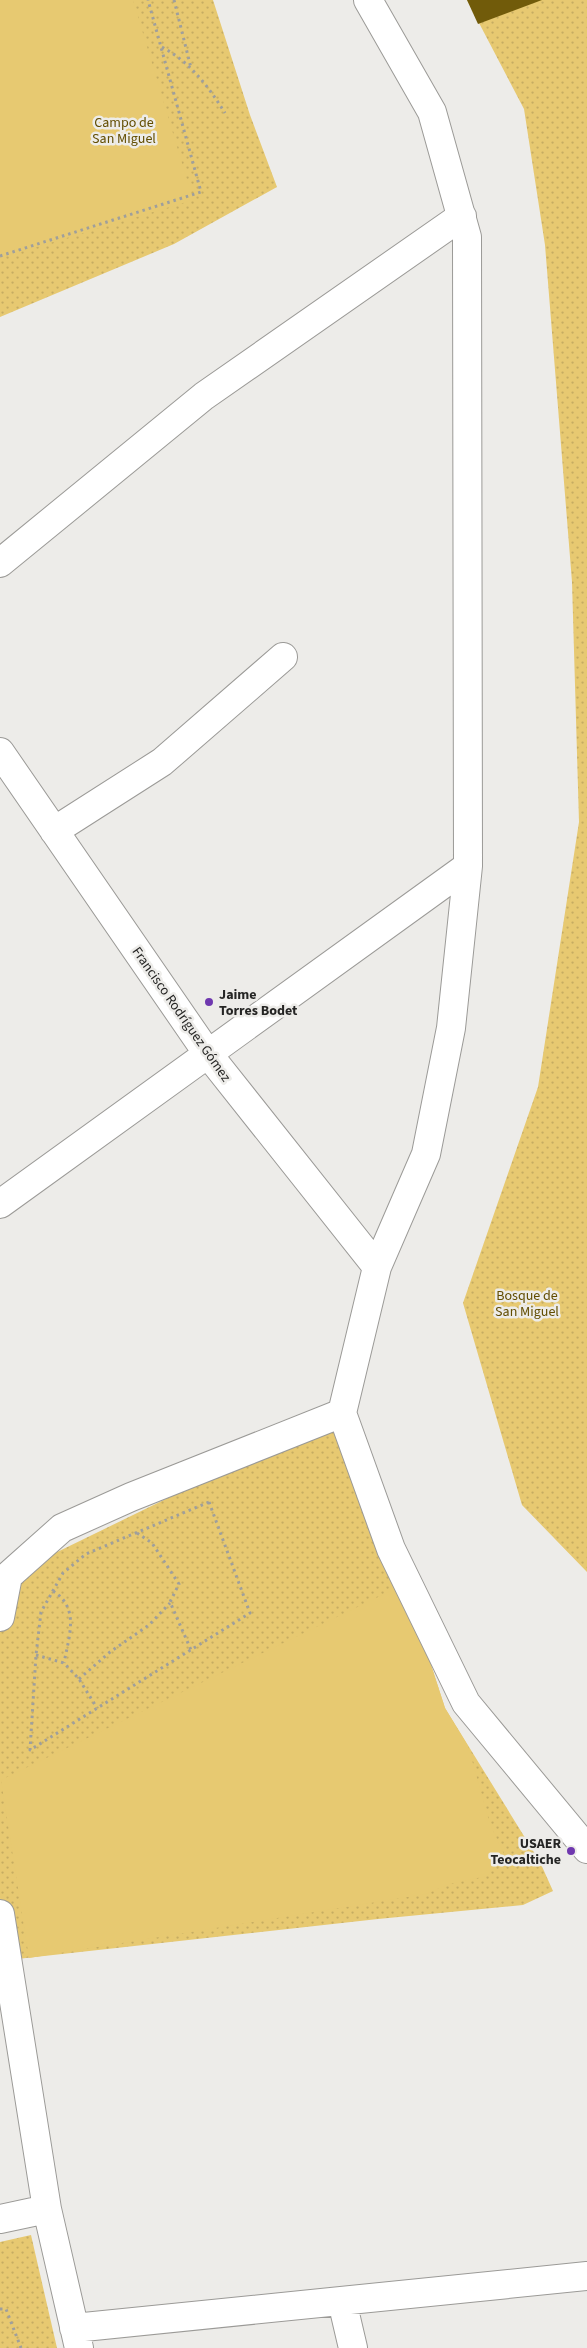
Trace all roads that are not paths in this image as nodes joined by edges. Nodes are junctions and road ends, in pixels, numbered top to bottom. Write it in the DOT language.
graph roads {
  1 [pos="368,0"];
  2 [pos="462,216"];
  3 [pos="0,562"];
  4 [pos="283,657"];
  5 [pos="0,752"];
  6 [pos="54,831"];
  7 [pos="468,866"];
  8 [pos="208,1054"];
  9 [pos="0,1204"];
  10 [pos="377,1267"];
  11 [pos="342,1413"];
  12 [pos="4,1571"];
  13 [pos="0,1617"];
  14 [pos="587,1849"];
  15 [pos="0,1914"];
  16 [pos="46,2209"];
  17 [pos="0,2219"];
  18 [pos="587,2276"];
  19 [pos="342,2300"];
  20 [pos="76,2338"];
  21 [pos="353,2348"];
  1 -- 2 [label="street"];
  2 -- 3 [label="street"];
  2 -- 7 [label="street"];
  4 -- 6 [label="street"];
  5 -- 6 [label="street, Francisco Rodríguez Gómez"];
  6 -- 8 [label="street, Francisco Rodríguez Gómez"];
  7 -- 8 [label="street"];
  7 -- 10 [label="street"];
  8 -- 9 [label="street"];
  8 -- 10 [label="street, Francisco Rodríguez Gómez"];
  10 -- 11 [label="street"];
  11 -- 12 [label="street"];
  11 -- 14 [label="street"];
  12 -- 13 [label="street"];
  15 -- 16 [label="street"];
  16 -- 17 [label="street"];
  16 -- 20 [label="street"];
  18 -- 19 [label="street"];
  19 -- 20 [label="street"];
  19 -- 21 [label="street"];
}
